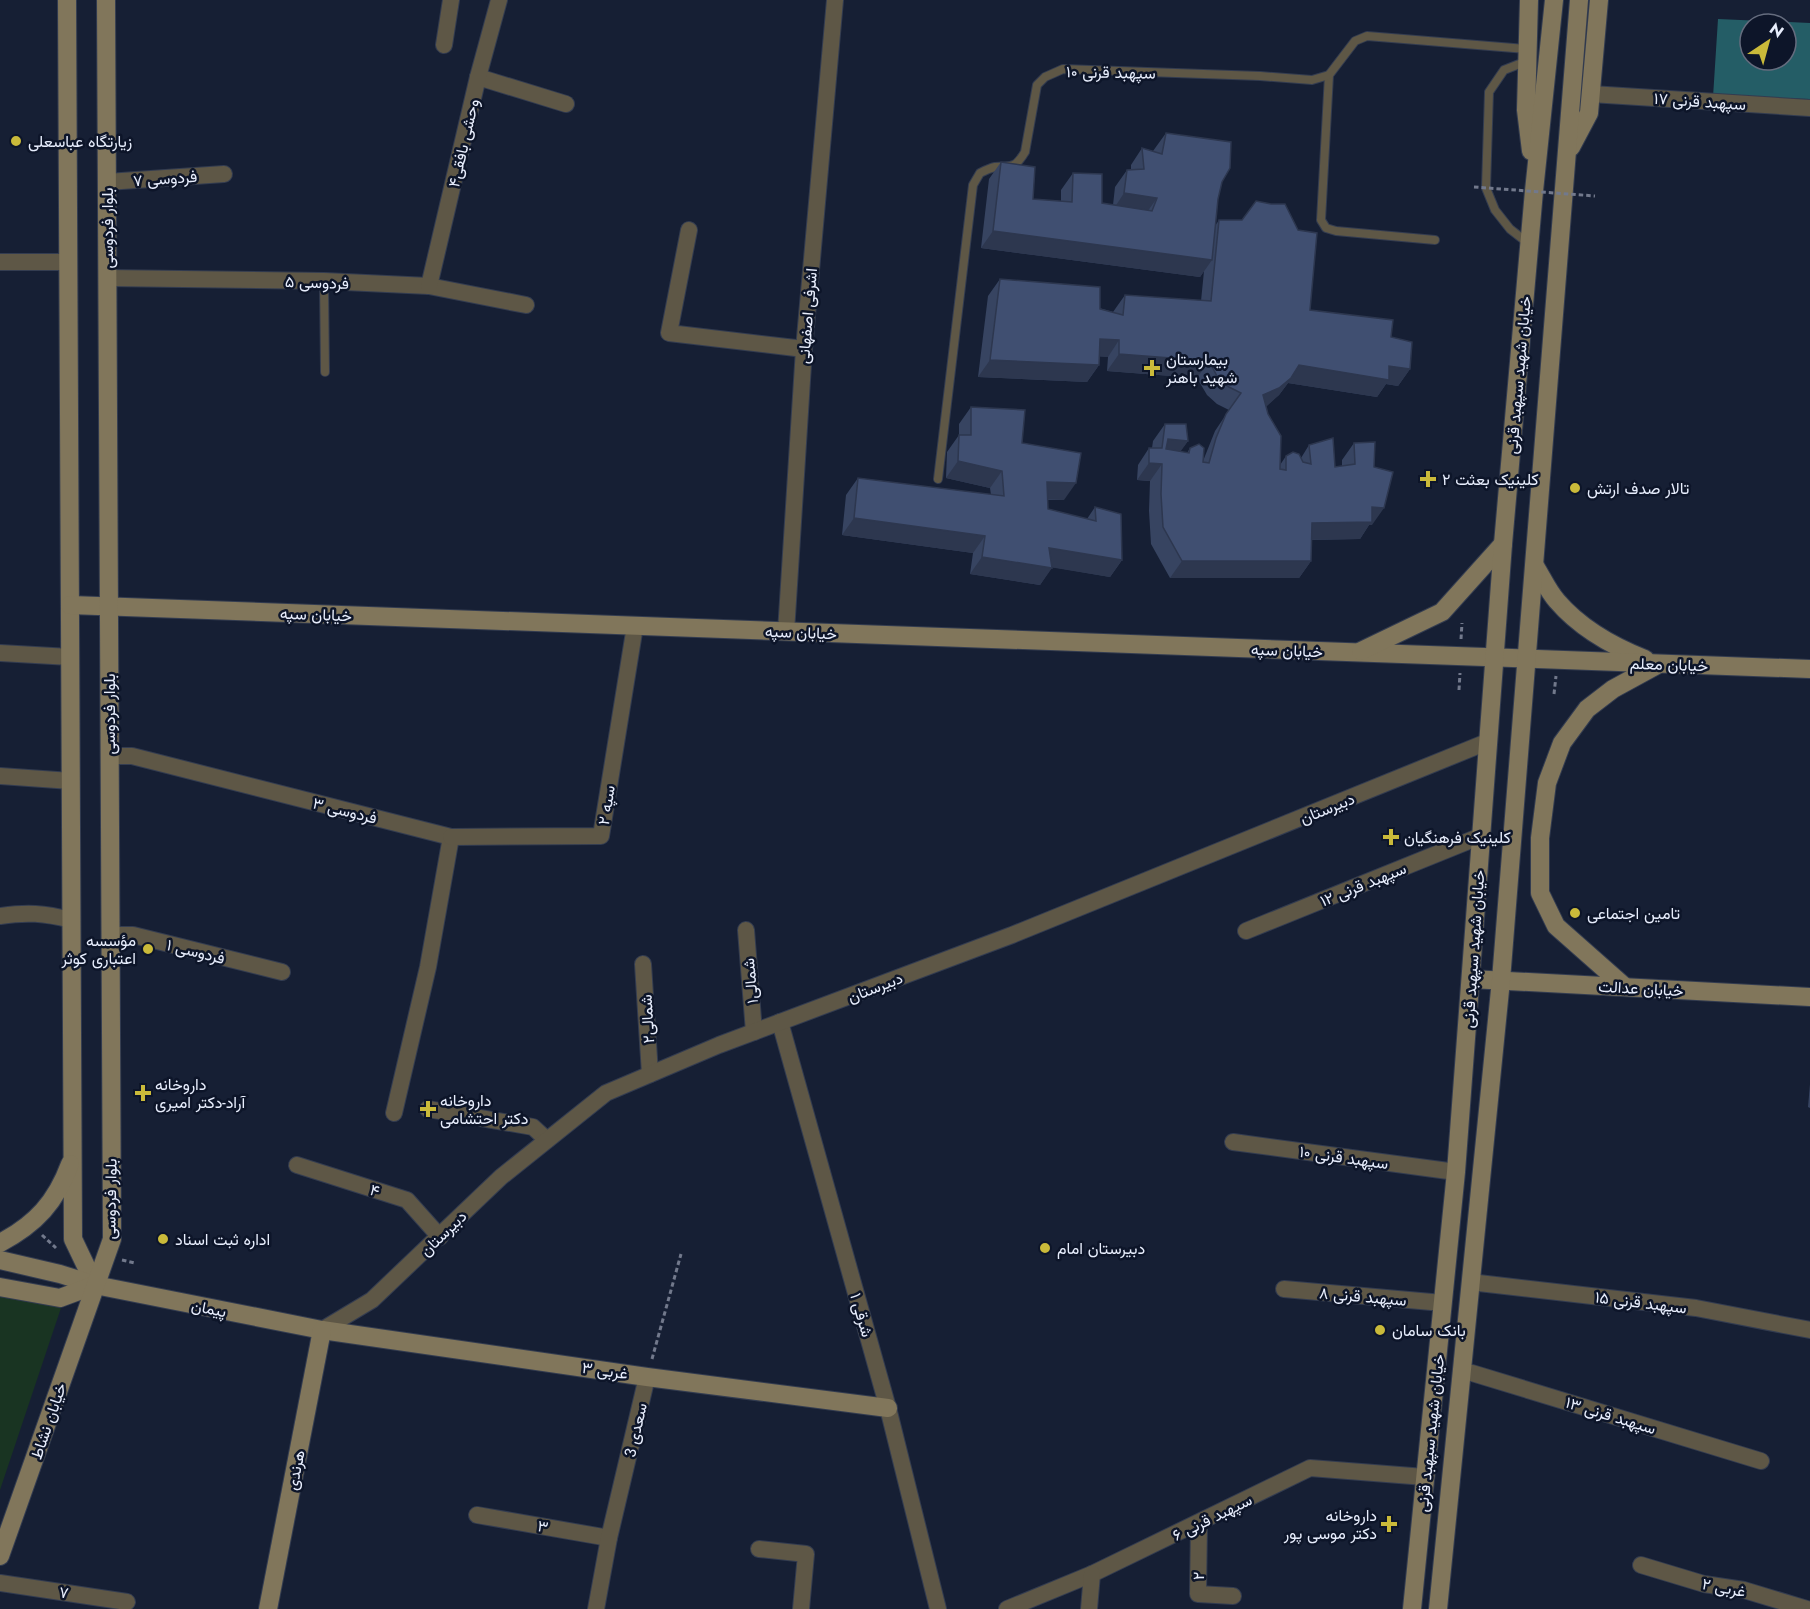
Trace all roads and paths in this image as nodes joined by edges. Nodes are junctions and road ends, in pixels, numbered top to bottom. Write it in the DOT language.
graph roads {
  1 [pos="67,0"];
  2 [pos="106,0"];
  3 [pos="451,0"];
  4 [pos="499,0"];
  5 [pos="835,0"];
  6 [pos="1529,0"];
  7 [pos="1554,0"];
  8 [pos="1579,0"];
  9 [pos="1599,0"];
  10 [pos="444,45"];
  11 [pos="1527,55"];
  12 [pos="1329,75"];
  13 [pos="478,77"];
  14 [pos="1591,94"];
  15 [pos="566,104"];
  16 [pos="1810,108"];
  17 [pos="1567,154"];
  18 [pos="224,174"];
  19 [pos="107,182"];
  20 [pos="1534,186"];
  21 [pos="1474,187"];
  22 [pos="1486,188"];
  23 [pos="1564,193"];
  24 [pos="1595,196"];
  25 [pos="689,230"];
  26 [pos="1435,240"];
  27 [pos="1529,243"];
  28 [pos="0,262"];
  29 [pos="68,262"];
  30 [pos="107,278"];
  31 [pos="324,281"];
  32 [pos="429,286"];
  33 [pos="526,305"];
  34 [pos="804,350"];
  35 [pos="325,372"];
  36 [pos="938,478"];
  37 [pos="1503,544"];
  38 [pos="1535,566"];
  39 [pos="70,605"];
  40 [pos="109,607"];
  41 [pos="635,626"];
  42 [pos="786,632"];
  43 [pos="0,653"];
  44 [pos="1357,653"];
  45 [pos="70,657"];
  46 [pos="1494,658"];
  47 [pos="1527,659"];
  48 [pos="1658,664"];
  49 [pos="1810,669"];
  50 [pos="1487,742"];
  51 [pos="110,756"];
  52 [pos="0,776"];
  53 [pos="71,781"];
  54 [pos="1481,836"];
  55 [pos="451,837"];
  56 [pos="0,916"];
  57 [pos="71,920"];
  58 [pos="746,930"];
  59 [pos="1246,931"];
  60 [pos="110,935"];
  61 [pos="644,964"];
  62 [pos="282,972"];
  63 [pos="1471,978"];
  64 [pos="1501,980"];
  65 [pos="1625,987"];
  66 [pos="1810,997"];
  67 [pos="780,1022"];
  68 [pos="754,1032"];
  69 [pos="650,1074"];
  70 [pos="428,1109"];
  71 [pos="394,1113"];
  72 [pos="547,1140"];
  73 [pos="1233,1142"];
  74 [pos="72,1157"];
  75 [pos="297,1165"];
  76 [pos="1456,1172"];
  77 [pos="440,1237"];
  78 [pos="0,1243"];
  79 [pos="681,1254"];
  80 [pos="0,1260"];
  81 [pos="1470,1282"];
  82 [pos="95,1286"];
  83 [pos="0,1287"];
  84 [pos="1284,1288"];
  85 [pos="1443,1303"];
  86 [pos="322,1330"];
  87 [pos="1810,1330"];
  88 [pos="1461,1372"];
  89 [pos="647,1377"];
  90 [pos="888,1408"];
  91 [pos="1761,1461"];
  92 [pos="1425,1477"];
  93 [pos="477,1515"];
  94 [pos="1199,1524"];
  95 [pos="609,1538"];
  96 [pos="759,1549"];
  97 [pos="0,1556"];
  98 [pos="1641,1565"];
  99 [pos="1092,1574"];
  100 [pos="0,1583"];
  101 [pos="1233,1596"];
  102 [pos="127,1602"];
  103 [pos="596,1608"];
  104 [pos="268,1609"];
  105 [pos="613,1609"];
  106 [pos="801,1609"];
  107 [pos="938,1609"];
  108 [pos="1007,1609"];
  109 [pos="1089,1609"];
  110 [pos="1412,1609"];
  111 [pos="1438,1609"];
  112 [pos="1807,1609"];
  1 -- 29 [label="main road, بلوار فردوسی"];
  2 -- 19 [label="main road, بلوار فردوسی"];
  3 -- 10 [label="street"];
  4 -- 13 [label="street, وحشی بافقی۴"];
  5 -- 34 [label="street, اشرفی اصفهانی"];
  6 -- 11 [label="main road"];
  7 -- 20 [label="main road, خیابان شهید سپهبد قرنی"];
  8 -- 17 [label="main road, خیابان شهید سپهبد قرنی"];
  9 -- 14 [label="main road"];
  11 -- 12 [label="lane"];
  11 -- 20 [label="main road"];
  11 -- 22 [label="lane"];
  12 -- 26 [label="lane"];
  12 -- 36 [label="lane, سپهبد قرنی ۱۰"];
  13 -- 15 [label="street"];
  13 -- 32 [label="street, وحشی بافقی۴"];
  14 -- 16 [label="street, سپهبد قرنی ۱۷"];
  14 -- 17 [label="main road"];
  17 -- 23 [label="main road, خیابان شهید سپهبد قرنی"];
  18 -- 19 [label="street, فردوسی ۷"];
  19 -- 30 [label="main road, بلوار فردوسی"];
  20 -- 22 [label="path, bridge"];
  20 -- 23 [label="path, bridge"];
  20 -- 27 [label="main road, خیابان شهید سپهبد قرنی"];
  21 -- 22 [label="path, bridge"];
  22 -- 27 [label="lane"];
  23 -- 24 [label="path, bridge"];
  23 -- 38 [label="main road, خیابان شهید سپهبد قرنی"];
  25 -- 34 [label="street"];
  27 -- 37 [label="main road, خیابان شهید سپهبد قرنی"];
  28 -- 29 [label="street"];
  29 -- 39 [label="main road, بلوار فردوسی"];
  30 -- 31 [label="street, فردوسی ۵"];
  30 -- 40 [label="main road, بلوار فردوسی"];
  31 -- 32 [label="street, فردوسی ۵"];
  31 -- 35 [label="lane"];
  32 -- 33 [label="street, فردوسی ۵"];
  34 -- 42 [label="street, اشرفی اصفهانی"];
  37 -- 44 [label="main road"];
  37 -- 46 [label="main road, خیابان شهید سپهبد قرنی"];
  38 -- 47 [label="main road, خیابان شهید سپهبد قرنی"];
  38 -- 48 [label="main road"];
  39 -- 40 [label="main road, خیابان سپه"];
  39 -- 45 [label="main road, بلوار فردوسی"];
  40 -- 41 [label="main road, خیابان سپه"];
  40 -- 51 [label="main road, بلوار فردوسی"];
  41 -- 42 [label="main road, خیابان سپه"];
  41 -- 55 [label="street, سپه ۲"];
  42 -- 44 [label="main road, خیابان سپه"];
  43 -- 45 [label="street"];
  44 -- 46 [label="main road, خیابان سپه"];
  45 -- 53 [label="main road, بلوار فردوسی"];
  46 -- 47 [label="main road, خیابان معلم"];
  46 -- 50 [label="main road, خیابان شهید سپهبد قرنی"];
  47 -- 48 [label="main road, خیابان معلم"];
  47 -- 64 [label="main road, خیابان شهید سپهبد قرنی"];
  48 -- 49 [label="main road, خیابان معلم"];
  48 -- 65 [label="main road"];
  50 -- 54 [label="main road, خیابان شهید سپهبد قرنی"];
  50 -- 67 [label="street, دبیرستان"];
  51 -- 55 [label="street, فردوسی ۳"];
  51 -- 60 [label="main road, بلوار فردوسی"];
  52 -- 53 [label="street"];
  53 -- 57 [label="main road, بلوار فردوسی"];
  54 -- 59 [label="street, سپهبد قرنی ۱۲"];
  54 -- 63 [label="main road, خیابان شهید سپهبد قرنی"];
  55 -- 71 [label="street"];
  56 -- 57 [label="street"];
  57 -- 74 [label="main road, بلوار فردوسی"];
  58 -- 68 [label="street, شمالی۱"];
  60 -- 62 [label="street, فردوسی ۱"];
  60 -- 82 [label="main road, بلوار فردوسی"];
  61 -- 69 [label="street, شمالی۲"];
  63 -- 64 [label="main road, خیابان عدالت"];
  63 -- 76 [label="main road, خیابان شهید سپهبد قرنی"];
  64 -- 65 [label="main road, خیابان عدالت"];
  64 -- 81 [label="main road, خیابان شهید سپهبد قرنی"];
  65 -- 66 [label="main road, خیابان عدالت"];
  67 -- 68 [label="street, دبیرستان"];
  67 -- 90 [label="street, شرقی ۱"];
  68 -- 69 [label="street, دبیرستان"];
  69 -- 72 [label="street, دبیرستان"];
  70 -- 72 [label="street"];
  72 -- 77 [label="street, دبیرستان"];
  73 -- 76 [label="street, سپهبد قرنی ۱۰"];
  74 -- 78 [label="main road"];
  74 -- 82 [label="main road, بلوار فردوسی"];
  75 -- 77 [label="street, ۴"];
  76 -- 85 [label="main road, خیابان شهید سپهبد قرنی"];
  77 -- 86 [label="street, دبیرستان"];
  79 -- 89 [label="path"];
  80 -- 82 [label="main road, پیمان"];
  81 -- 87 [label="street, سپهبد قرنی ۱۵"];
  81 -- 88 [label="main road, خیابان شهید سپهبد قرنی"];
  82 -- 83 [label="main road"];
  82 -- 86 [label="main road, پیمان"];
  82 -- 97 [label="main road, خیابان نشاط"];
  84 -- 85 [label="street, سپهبد قرنی ۸"];
  85 -- 92 [label="main road, خیابان شهید سپهبد قرنی"];
  86 -- 89 [label="main road, ۳ غربی"];
  86 -- 104 [label="main road, هرندی"];
  88 -- 91 [label="street, سپهبد قرنی ۱۳"];
  88 -- 111 [label="main road, خیابان شهید سپهبد قرنی"];
  89 -- 90 [label="main road, ۳ غربی"];
  89 -- 95 [label="street, سعدی 3"];
  90 -- 107 [label="street, شرقی ۱"];
  92 -- 94 [label="street, سپهبد قرنی ۶"];
  92 -- 110 [label="main road, خیابان شهید سپهبد قرنی"];
  93 -- 95 [label="street, ۳"];
  94 -- 99 [label="street, سپهبد قرنی ۶"];
  94 -- 101 [label="street, ۲"];
  95 -- 103 [label="street, سعدی 3"];
  96 -- 106 [label="street"];
  98 -- 112 [label="street, غربی ۲"];
  99 -- 108 [label="street, سپهبد قرنی ۶"];
  99 -- 109 [label="street"];
  100 -- 102 [label="street, ۷"];
  103 -- 105 [label="street"];
}
